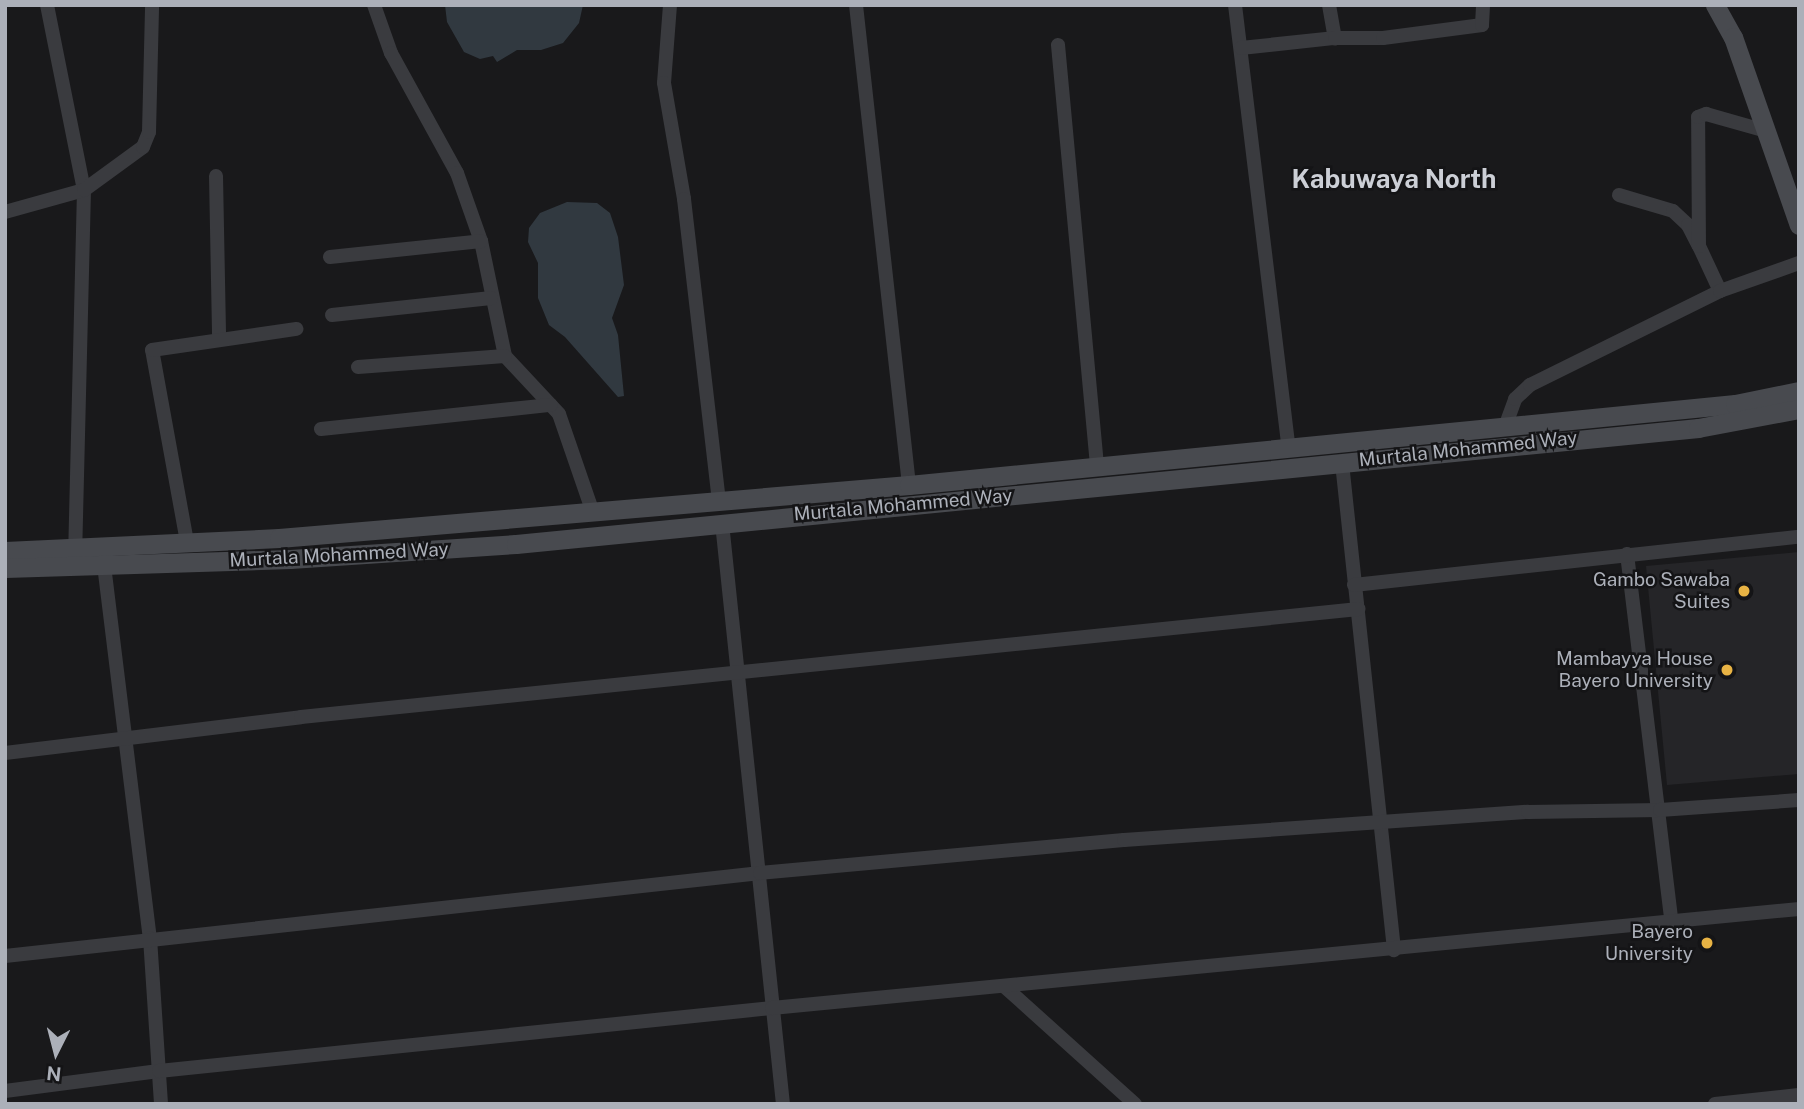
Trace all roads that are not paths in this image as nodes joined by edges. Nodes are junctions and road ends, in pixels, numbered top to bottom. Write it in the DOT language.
graph roads {
  1 [pos="47,5"];
  2 [pos="152,5"];
  3 [pos="374,5"];
  4 [pos="670,5"];
  5 [pos="856,5"];
  6 [pos="1236,5"];
  7 [pos="1329,5"];
  8 [pos="1483,5"];
  9 [pos="1715,5"];
  10 [pos="1335,38"];
  11 [pos="1058,45"];
  12 [pos="1241,48"];
  13 [pos="1766,131"];
  14 [pos="216,176"];
  15 [pos="84,191"];
  16 [pos="1619,195"];
  17 [pos="5,212"];
  18 [pos="1798,220"];
  19 [pos="481,241"];
  20 [pos="1699,246"];
  21 [pos="330,257"];
  22 [pos="1799,263"];
  23 [pos="1720,291"];
  24 [pos="491,298"];
  25 [pos="332,315"];
  26 [pos="296,329"];
  27 [pos="219,338"];
  28 [pos="505,356"];
  29 [pos="358,367"];
  30 [pos="1799,391"];
  31 [pos="551,405"];
  32 [pos="1799,409"];
  33 [pos="1505,427"];
  34 [pos="321,429"];
  35 [pos="1288,446"];
  36 [pos="1342,463"];
  37 [pos="1097,466"];
  38 [pos="909,485"];
  39 [pos="719,501"];
  40 [pos="593,513"];
  41 [pos="722,523"];
  42 [pos="1799,537"];
  43 [pos="187,542"];
  44 [pos="75,550"];
  45 [pos="5,551"];
  46 [pos="1627,554"];
  47 [pos="104,565"];
  48 [pos="5,568"];
  49 [pos="1354,585"];
  50 [pos="1357,609"];
  51 [pos="737,675"];
  52 [pos="125,741"];
  53 [pos="5,753"];
  54 [pos="1799,800"];
  55 [pos="1660,810"];
  56 [pos="1380,825"];
  57 [pos="760,873"];
  58 [pos="1799,909"];
  59 [pos="1672,924"];
  60 [pos="150,937"];
  61 [pos="1394,950"];
  62 [pos="5,956"];
  63 [pos="1005,987"];
  64 [pos="772,1008"];
  65 [pos="159,1071"];
  66 [pos="5,1091"];
  67 [pos="1799,1095"];
  68 [pos="1772,1101"];
  69 [pos="161,1104"];
  70 [pos="783,1104"];
  71 [pos="1135,1104"];
  72 [pos="1715,1104"];
  1 -- 15 [label="street"];
  2 -- 15 [label="street"];
  3 -- 19 [label="street"];
  4 -- 39 [label="street"];
  5 -- 38 [label="street"];
  6 -- 12 [label="street"];
  7 -- 10 [label="street"];
  8 -- 10 [label="street"];
  9 -- 13 [label="main road"];
  10 -- 12 [label="street"];
  11 -- 37 [label="street"];
  12 -- 35 [label="street"];
  13 -- 18 [label="main road"];
  13 -- 20 [label="street"];
  14 -- 27 [label="street"];
  15 -- 17 [label="street"];
  15 -- 44 [label="street"];
  16 -- 20 [label="street"];
  19 -- 21 [label="street"];
  19 -- 24 [label="street"];
  20 -- 23 [label="street"];
  22 -- 23 [label="street"];
  23 -- 33 [label="street"];
  24 -- 25 [label="street"];
  24 -- 28 [label="street"];
  26 -- 27 [label="street"];
  27 -- 43 [label="street"];
  28 -- 29 [label="street"];
  28 -- 31 [label="street"];
  30 -- 33 [label="main road, Murtala Mohammed Way"];
  31 -- 34 [label="street"];
  31 -- 40 [label="street"];
  32 -- 36 [label="main road, Murtala Mohammed Way"];
  33 -- 35 [label="main road, Murtala Mohammed Way"];
  35 -- 37 [label="main road, Murtala Mohammed Way"];
  36 -- 41 [label="main road, Murtala Mohammed Way"];
  36 -- 49 [label="street"];
  37 -- 38 [label="main road, Murtala Mohammed Way"];
  38 -- 39 [label="main road, Murtala Mohammed Way"];
  39 -- 40 [label="main road, Murtala Mohammed Way"];
  40 -- 43 [label="main road, Murtala Mohammed Way"];
  41 -- 47 [label="main road, Murtala Mohammed Way"];
  41 -- 51 [label="street"];
  42 -- 46 [label="street"];
  43 -- 44 [label="main road, Murtala Mohammed Way"];
  44 -- 45 [label="main road, Murtala Mohammed Way"];
  46 -- 49 [label="street"];
  46 -- 55 [label="street"];
  47 -- 48 [label="main road, Murtala Mohammed Way"];
  47 -- 52 [label="street"];
  49 -- 50 [label="street"];
  50 -- 51 [label="street"];
  50 -- 56 [label="street"];
  51 -- 52 [label="street"];
  51 -- 57 [label="street"];
  52 -- 53 [label="street"];
  52 -- 60 [label="street"];
  54 -- 55 [label="street"];
  55 -- 56 [label="street"];
  55 -- 59 [label="street"];
  56 -- 57 [label="street"];
  56 -- 61 [label="street"];
  57 -- 60 [label="street"];
  57 -- 64 [label="street"];
  58 -- 59 [label="street"];
  59 -- 61 [label="street"];
  60 -- 62 [label="street"];
  60 -- 65 [label="street"];
  61 -- 63 [label="street"];
  63 -- 64 [label="street"];
  63 -- 71 [label="street"];
  64 -- 65 [label="street"];
  64 -- 70 [label="street"];
  65 -- 66 [label="street"];
  65 -- 69 [label="street"];
  67 -- 68 [label="street"];
  68 -- 72 [label="street"];
}
